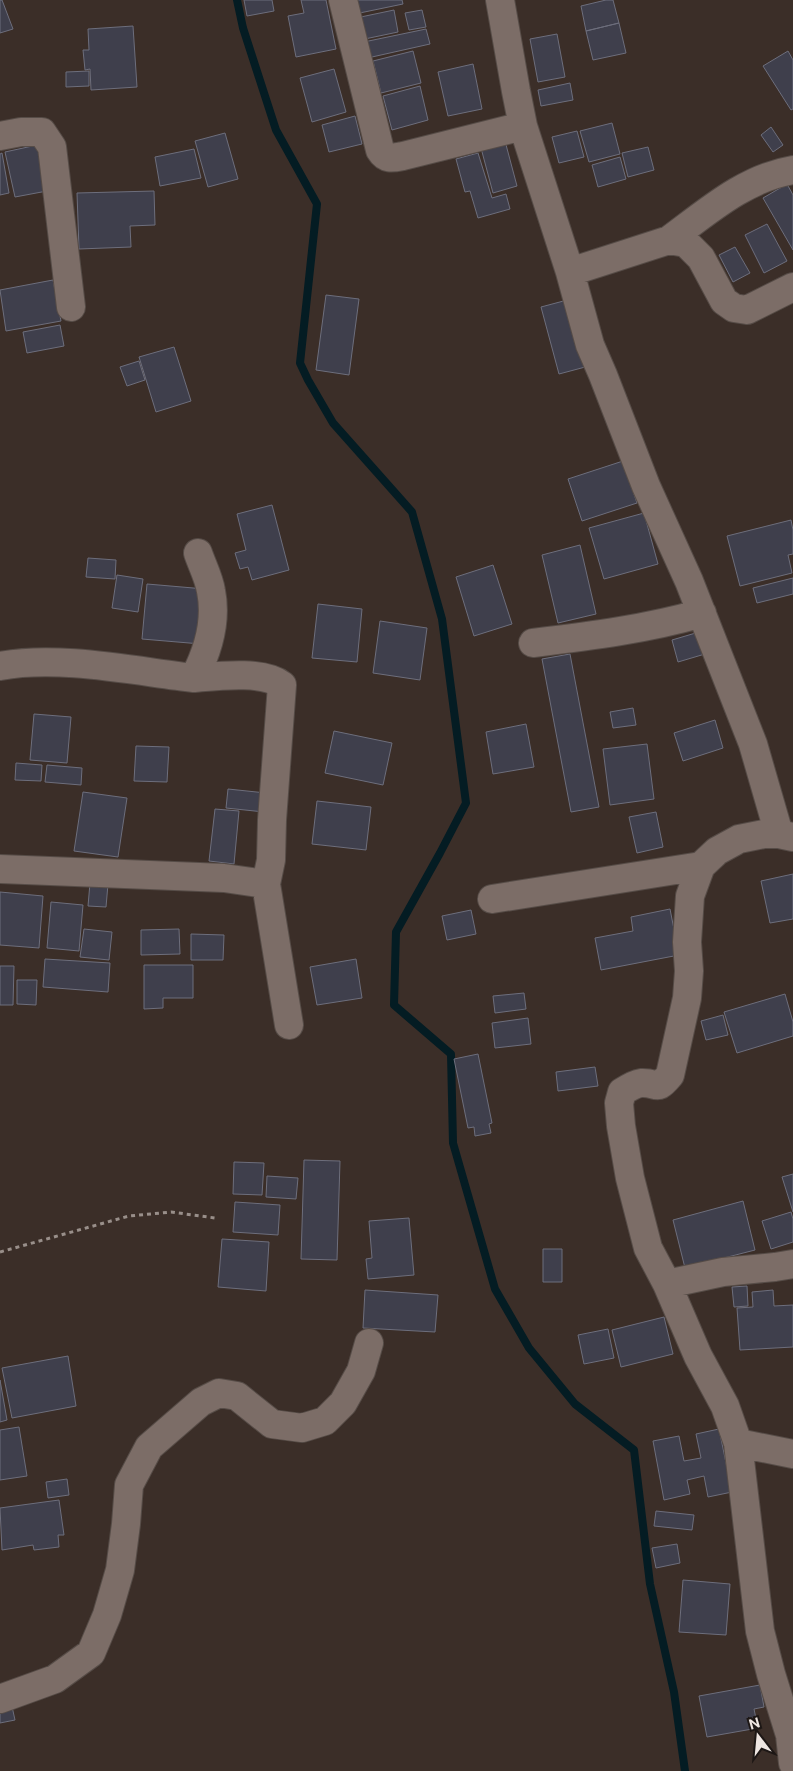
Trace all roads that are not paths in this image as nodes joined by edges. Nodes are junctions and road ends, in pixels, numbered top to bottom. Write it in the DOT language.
graph roads {
  1 [pos="343,0"];
  2 [pos="500,0"];
  3 [pos="523,126"];
  4 [pos="0,136"];
  5 [pos="793,170"];
  6 [pos="669,240"];
  7 [pos="570,272"];
  8 [pos="793,287"];
  9 [pos="71,307"];
  10 [pos="198,553"];
  11 [pos="702,613"];
  12 [pos="533,643"];
  13 [pos="0,666"];
  14 [pos="194,678"];
  15 [pos="786,835"];
  16 [pos="701,866"];
  17 [pos="0,869"];
  18 [pos="266,884"];
  19 [pos="492,899"];
  20 [pos="290,1025"];
  21 [pos="793,1264"];
  22 [pos="667,1284"];
  23 [pos="370,1344"];
  24 [pos="738,1443"];
  25 [pos="793,1454"];
  26 [pos="0,1699"];
  27 [pos="793,1763"];
  1 -- 3 [label="street"];
  2 -- 3 [label="street"];
  3 -- 7 [label="street"];
  4 -- 9 [label="street"];
  5 -- 6 [label="street"];
  6 -- 7 [label="street"];
  6 -- 8 [label="street"];
  7 -- 11 [label="street"];
  10 -- 14 [label="street"];
  11 -- 12 [label="street"];
  11 -- 15 [label="street"];
  13 -- 14 [label="street"];
  14 -- 18 [label="street"];
  15 -- 16 [label="street"];
  16 -- 19 [label="street"];
  16 -- 22 [label="street"];
  17 -- 18 [label="street"];
  18 -- 20 [label="street"];
  21 -- 22 [label="street"];
  22 -- 24 [label="street"];
  23 -- 26 [label="street"];
  24 -- 25 [label="street"];
  24 -- 27 [label="street"];
}
